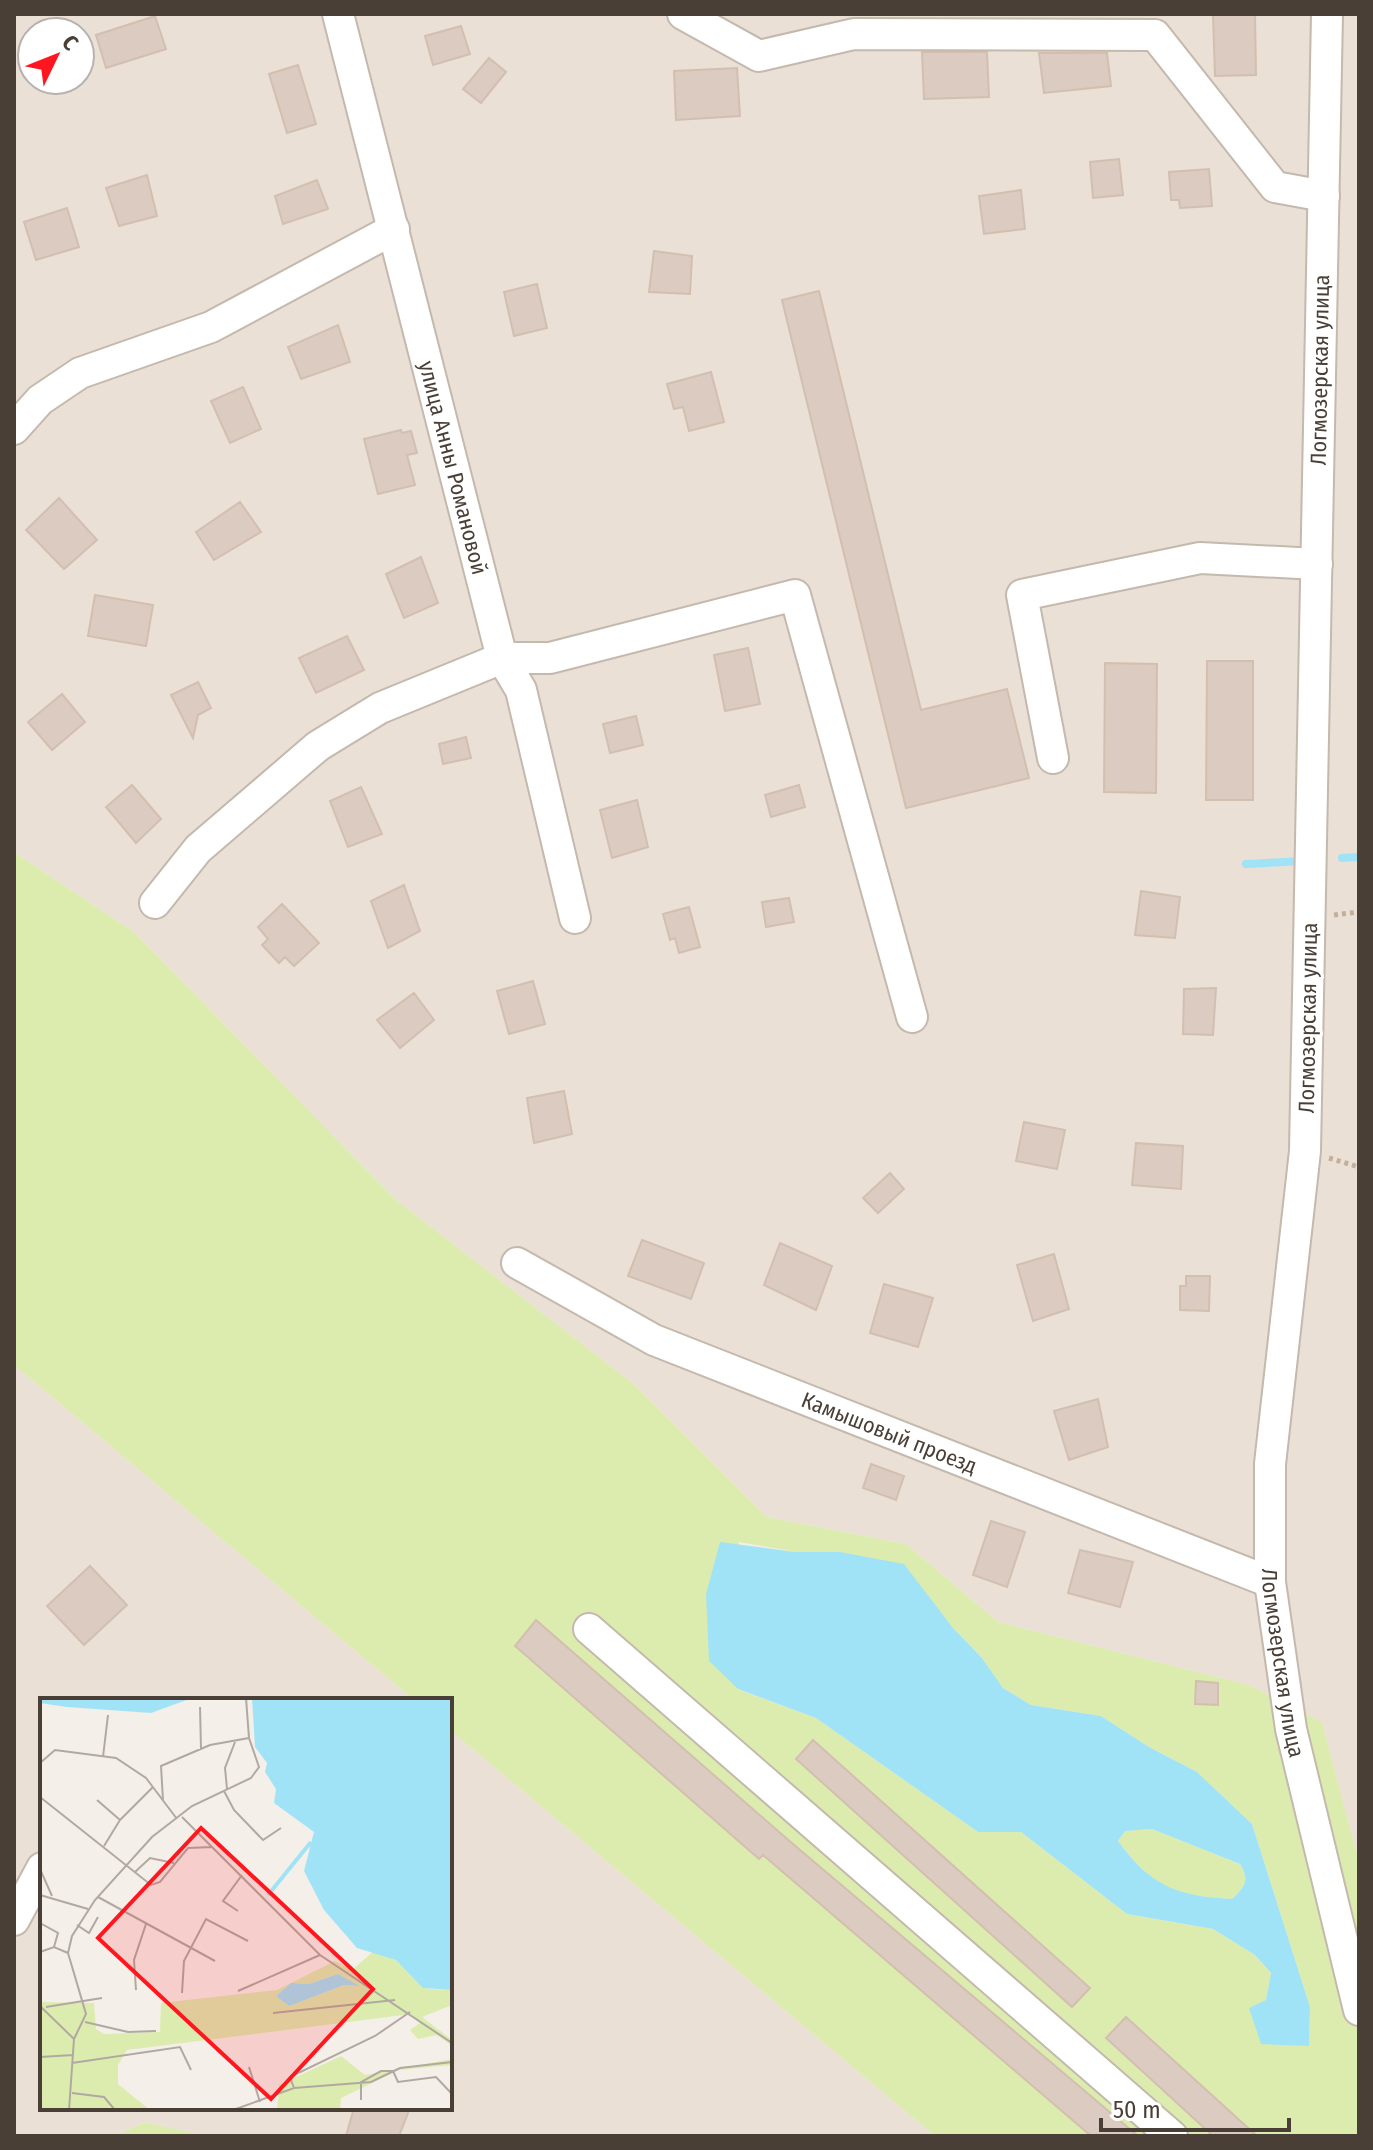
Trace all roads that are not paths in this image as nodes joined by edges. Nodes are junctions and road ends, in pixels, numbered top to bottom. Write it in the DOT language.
graph roads {
  1 [pos="338,14"];
  2 [pos="683,14"];
  3 [pos="1327,14"];
  4 [pos="968,24"];
  5 [pos="1324,196"];
  6 [pos="394,229"];
  7 [pos="14,429"];
  8 [pos="1317,564"];
  9 [pos="502,658"];
  10 [pos="1053,758"];
  11 [pos="155,903"];
  12 [pos="575,918"];
  13 [pos="912,1017"];
  14 [pos="517,1263"];
  15 [pos="1270,1582"];
  16 [pos="589,1629"];
  17 [pos="40,1872"];
  18 [pos="14,1920"];
  19 [pos="1359,2010"];
  20 [pos="1172,2136"];
  1 -- 6 [label="street, улица Анны Романовой"];
  2 -- 4 [label="street"];
  3 -- 5 [label="street, Логмозерская улица"];
  4 -- 5 [label="street"];
  5 -- 8 [label="street, Логмозерская улица"];
  6 -- 7 [label="street"];
  6 -- 9 [label="street, улица Анны Романовой"];
  8 -- 10 [label="street"];
  8 -- 15 [label="street, Логмозерская улица"];
  9 -- 11 [label="street"];
  9 -- 12 [label="street, улица Анны Романовой"];
  9 -- 13 [label="street"];
  14 -- 15 [label="street, Камышовый проезд"];
  15 -- 19 [label="street, Логмозерская улица"];
  16 -- 20 [label="street"];
  17 -- 18 [label="street"];
}
